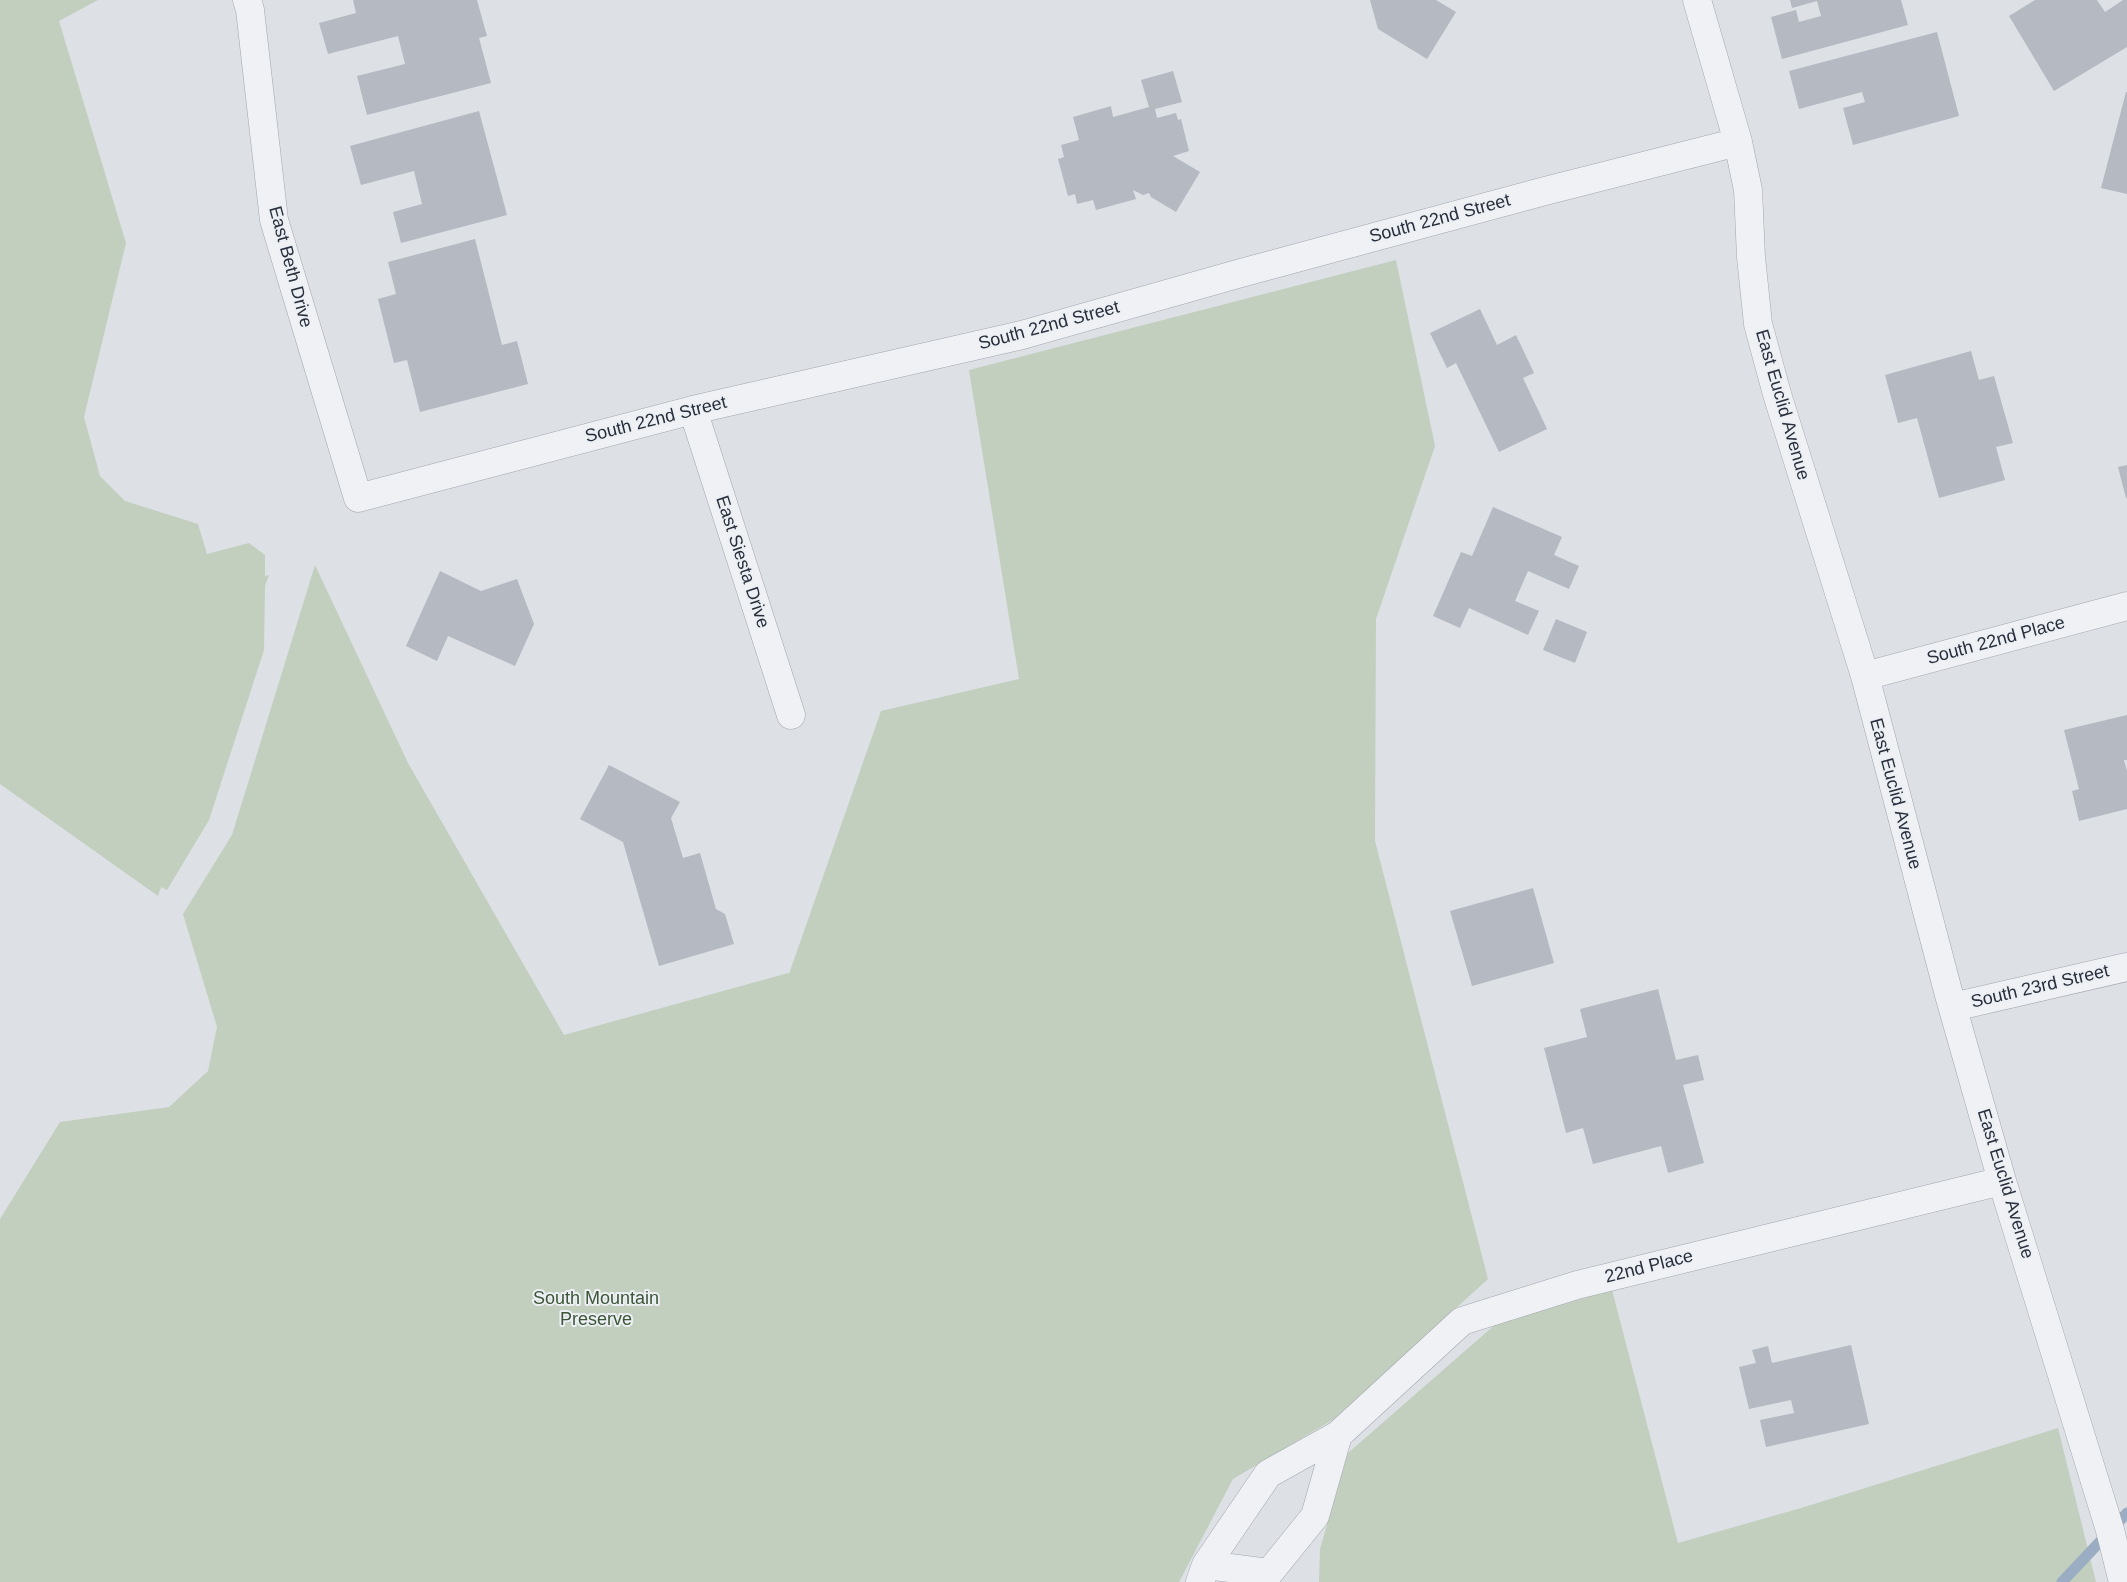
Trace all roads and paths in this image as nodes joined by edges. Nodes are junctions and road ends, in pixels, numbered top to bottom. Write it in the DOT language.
graph roads {
  1 [pos="247,0"];
  2 [pos="1697,0"];
  3 [pos="1738,142"];
  4 [pos="693,410"];
  5 [pos="358,498"];
  6 [pos="2127,606"];
  7 [pos="1865,676"];
  8 [pos="791,715"];
  9 [pos="2127,967"];
  10 [pos="1953,1007"];
  11 [pos="2002,1181"];
  12 [pos="1338,1434"];
  13 [pos="1203,1574"];
  14 [pos="2123,1582"];
  1 -- 5 [label="street, East Beth Drive"];
  2 -- 3 [label="street, East Euclid Avenue"];
  3 -- 4 [label="street, South 22nd Street"];
  3 -- 7 [label="street, East Euclid Avenue"];
  4 -- 5 [label="street, South 22nd Street"];
  4 -- 8 [label="street, East Siesta Drive"];
  6 -- 7 [label="street, South 22nd Place"];
  7 -- 10 [label="street, East Euclid Avenue"];
  9 -- 10 [label="street, South 23rd Street"];
  10 -- 11 [label="street, East Euclid Avenue"];
  11 -- 12 [label="street, 22nd Place"];
  11 -- 14 [label="street, East Euclid Avenue"];
  12 -- 13 [label="street, 22nd Place"];
  12 -- 13 [label="street"];
}
